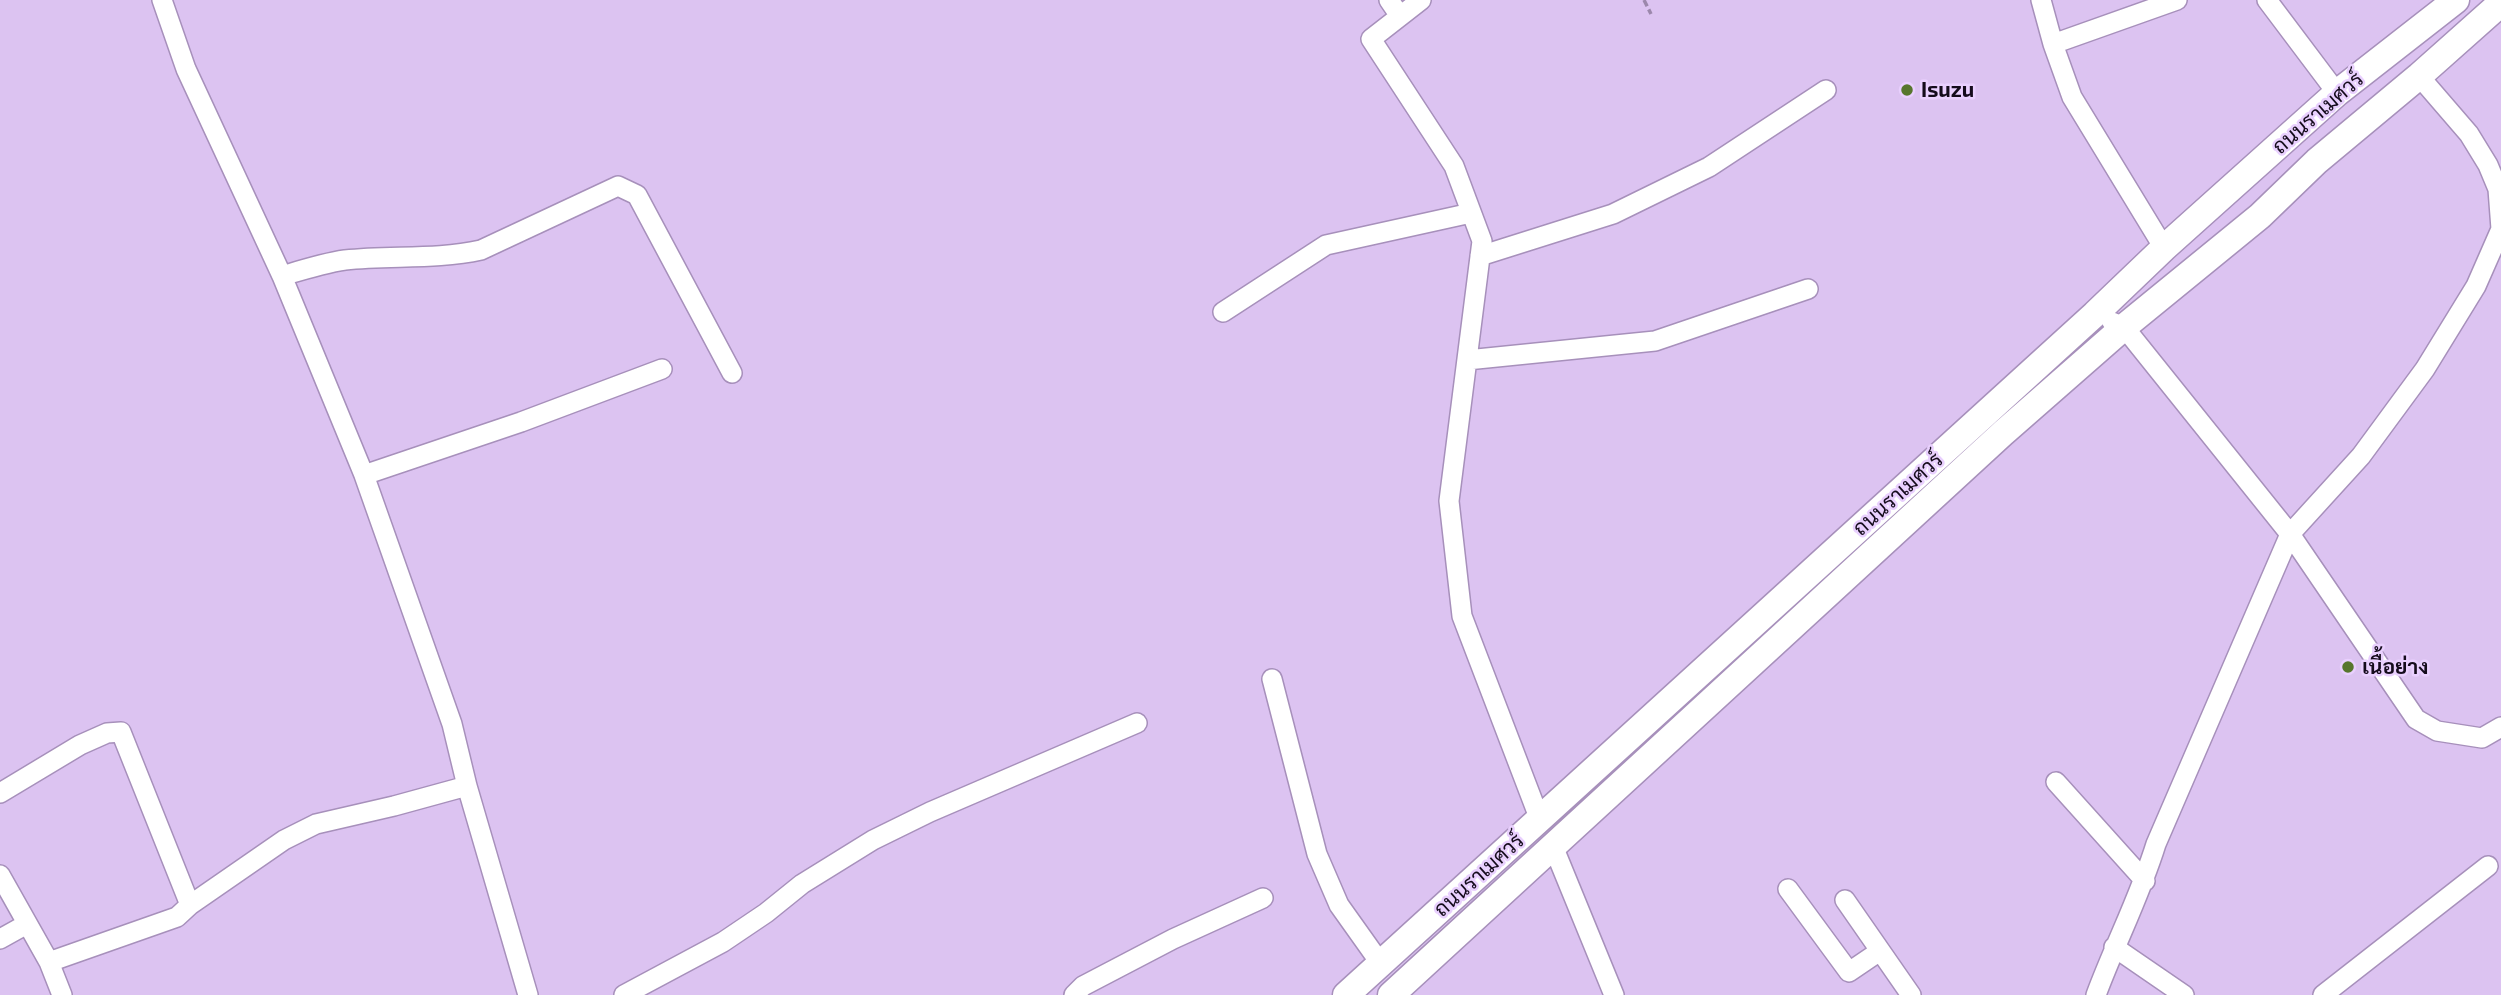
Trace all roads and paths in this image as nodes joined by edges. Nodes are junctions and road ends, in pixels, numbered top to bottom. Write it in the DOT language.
graph roads {
  1 [pos="162,0"];
  2 [pos="1421,0"];
  3 [pos="1644,0"];
  4 [pos="2041,0"];
  5 [pos="2178,0"];
  6 [pos="2266,0"];
  7 [pos="2456,0"];
  8 [pos="2501,3"];
  9 [pos="1394,8"];
  10 [pos="1651,14"];
  11 [pos="2053,44"];
  12 [pos="2419,76"];
  13 [pos="1826,90"];
  14 [pos="2337,93"];
  15 [pos="1471,213"];
  16 [pos="2164,247"];
  17 [pos="1480,256"];
  18 [pos="282,276"];
  19 [pos="1808,289"];
  20 [pos="1223,312"];
  21 [pos="2095,314"];
  22 [pos="2124,327"];
  23 [pos="1467,360"];
  24 [pos="662,369"];
  25 [pos="732,373"];
  26 [pos="364,475"];
  27 [pos="2290,534"];
  28 [pos="1272,679"];
  29 [pos="1137,723"];
  30 [pos="2501,727"];
  31 [pos="2056,782"];
  32 [pos="467,786"];
  33 [pos="0,793"];
  34 [pos="1540,820"];
  35 [pos="1553,846"];
  36 [pos="2488,866"];
  37 [pos="0,876"];
  38 [pos="2144,881"];
  39 [pos="1788,889"];
  40 [pos="1263,898"];
  41 [pos="1845,900"];
  42 [pos="190,905"];
  43 [pos="27,924"];
  44 [pos="0,939"];
  45 [pos="2114,947"];
  46 [pos="1880,951"];
  47 [pos="48,962"];
  48 [pos="1381,964"];
  49 [pos="1401,991"];
  50 [pos="62,995"];
  51 [pos="528,995"];
  52 [pos="624,995"];
  53 [pos="1074,995"];
  54 [pos="1346,995"];
  55 [pos="1614,995"];
  56 [pos="1911,995"];
  57 [pos="2096,995"];
  58 [pos="2184,995"];
  59 [pos="2323,995"];
  1 -- 18 [label="street"];
  2 -- 9 [label="street"];
  3 -- 10 [label="path"];
  4 -- 11 [label="street"];
  5 -- 11 [label="street"];
  6 -- 14 [label="street"];
  7 -- 14 [label="main road, ถนนราเมศวร์"];
  8 -- 12 [label="main road, ถนนราเมศวร์"];
  9 -- 15 [label="street"];
  11 -- 16 [label="street"];
  12 -- 22 [label="main road, ถนนราเมศวร์"];
  12 -- 27 [label="street"];
  13 -- 17 [label="street"];
  14 -- 16 [label="main road, ถนนราเมศวร์"];
  15 -- 17 [label="street"];
  15 -- 20 [label="street"];
  16 -- 21 [label="main road, ถนนราเมศวร์"];
  17 -- 23 [label="street"];
  18 -- 25 [label="street"];
  18 -- 26 [label="street"];
  19 -- 23 [label="street"];
  21 -- 22 [label="street"];
  21 -- 34 [label="main road, ถนนราเมศวร์"];
  22 -- 27 [label="street"];
  22 -- 35 [label="main road, ถนนราเมศวร์"];
  23 -- 34 [label="street"];
  24 -- 26 [label="street"];
  26 -- 32 [label="street"];
  27 -- 30 [label="street"];
  27 -- 38 [label="street"];
  28 -- 48 [label="street"];
  29 -- 52 [label="street"];
  31 -- 38 [label="street"];
  32 -- 42 [label="street"];
  32 -- 51 [label="street"];
  33 -- 42 [label="street"];
  34 -- 48 [label="main road, ถนนราเมศวร์"];
  35 -- 49 [label="main road, ถนนราเมศวร์"];
  35 -- 55 [label="street"];
  36 -- 59 [label="street"];
  37 -- 43 [label="street"];
  38 -- 45 [label="street"];
  39 -- 46 [label="street"];
  40 -- 53 [label="street"];
  41 -- 46 [label="street"];
  42 -- 47 [label="street"];
  43 -- 44 [label="street"];
  43 -- 47 [label="street"];
  45 -- 57 [label="street"];
  45 -- 58 [label="street"];
  46 -- 56 [label="street"];
  47 -- 50 [label="street"];
  48 -- 54 [label="main road, ถนนราเมศวร์"];
}
